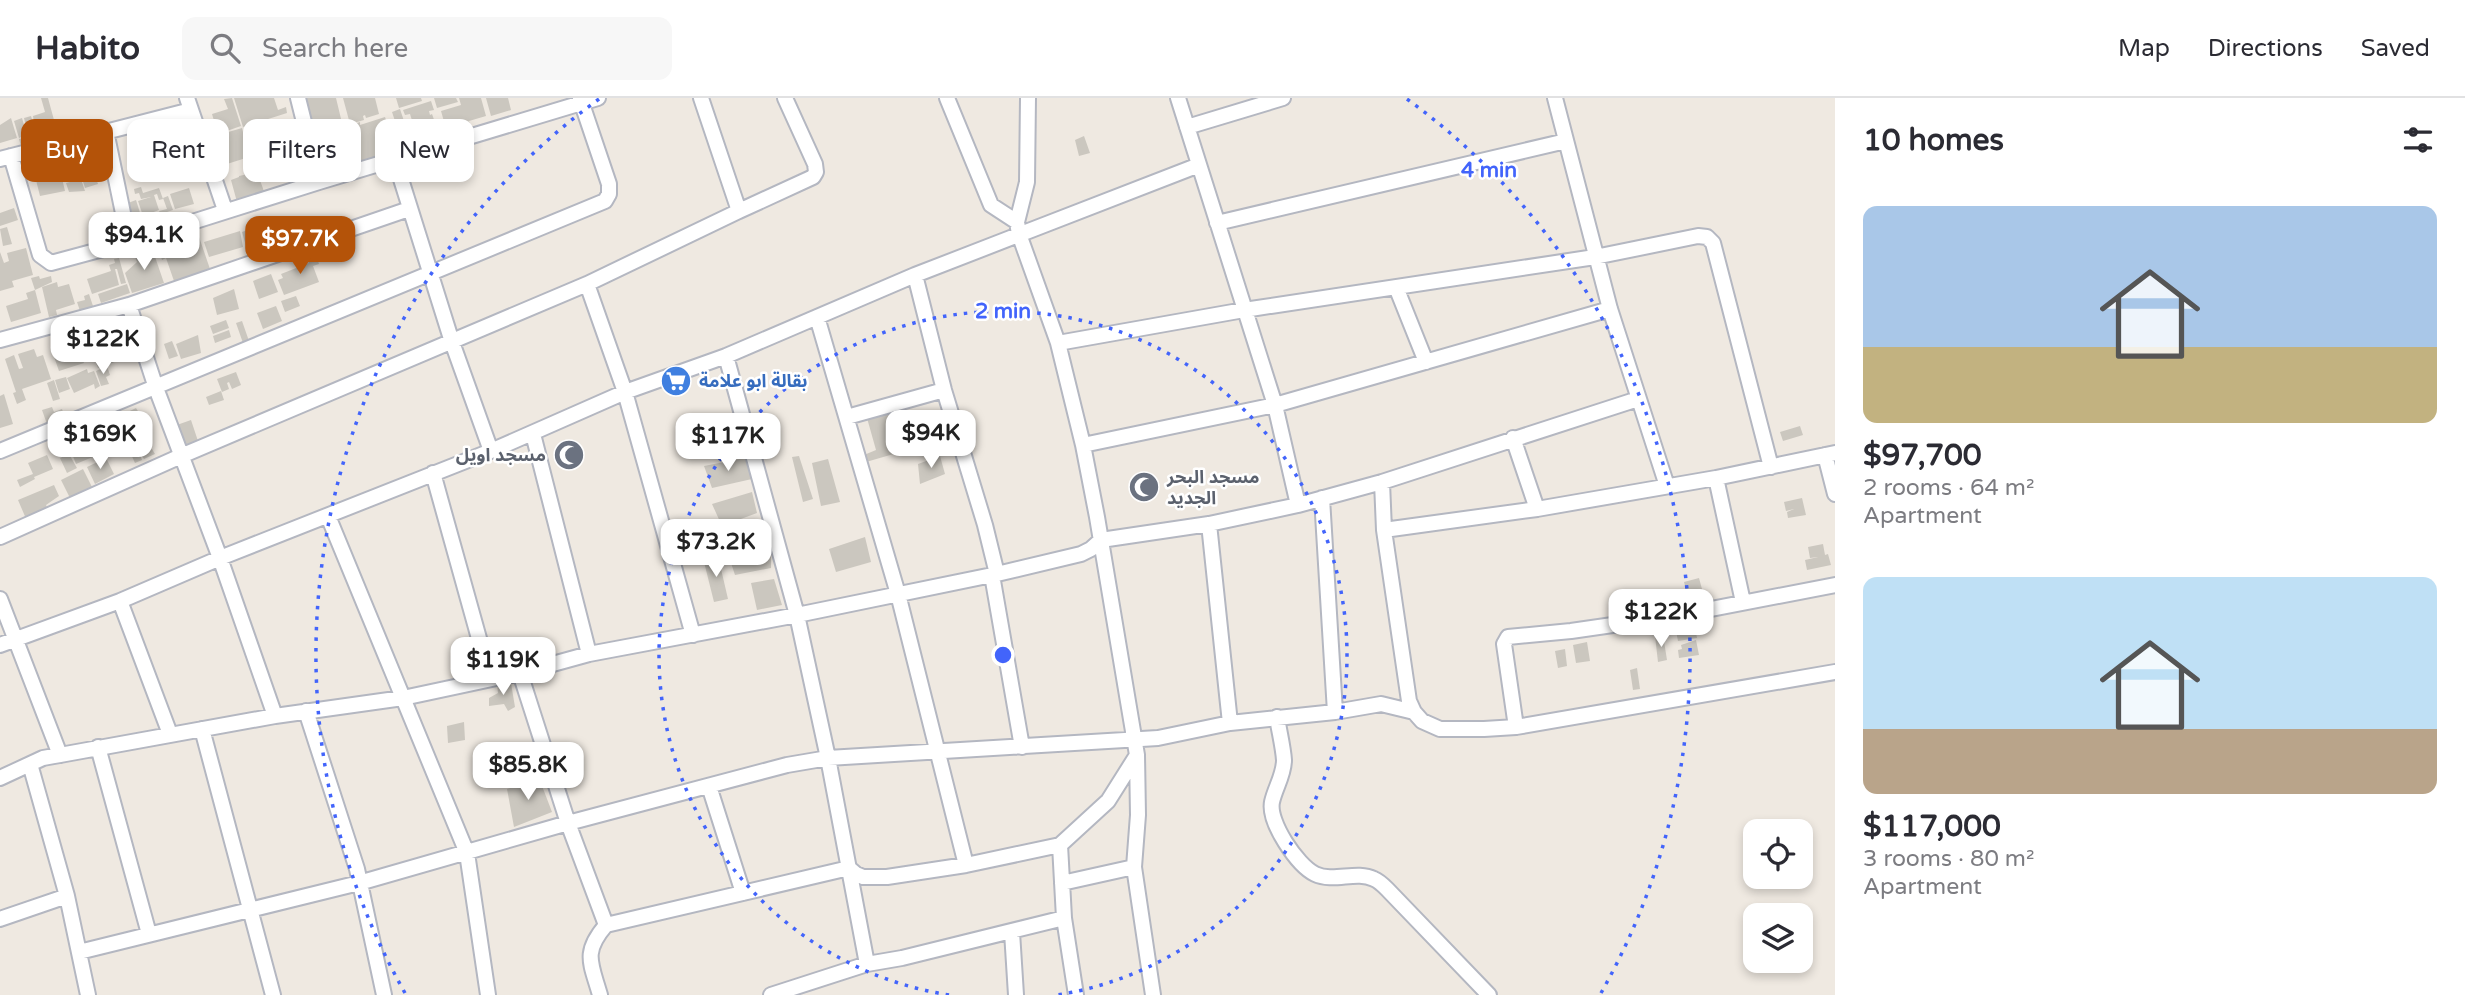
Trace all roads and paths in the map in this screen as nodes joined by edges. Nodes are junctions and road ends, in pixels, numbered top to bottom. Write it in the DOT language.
graph roads {
  1 [pos="298,98"];
  2 [pos="598,98"];
  3 [pos="701,98"];
  4 [pos="785,98"];
  5 [pos="947,98"];
  6 [pos="1178,98"];
  7 [pos="1283,98"];
  8 [pos="1555,98"];
  9 [pos="1032,99"];
  10 [pos="581,101"];
  11 [pos="189,104"];
  12 [pos="303,119"];
  13 [pos="1187,127"];
  14 [pos="113,129"];
  15 [pos="474,135"];
  16 [pos="1566,141"];
  17 [pos="5,157"];
  18 [pos="113,165"];
  19 [pos="1199,165"];
  20 [pos="319,182"];
  21 [pos="401,182"];
  22 [pos="409,209"];
  23 [pos="225,210"];
  24 [pos="739,211"];
  25 [pos="1217,223"];
  26 [pos="1018,228"];
  27 [pos="129,242"];
  28 [pos="1595,257"];
  29 [pos="431,274"];
  30 [pos="915,275"];
  31 [pos="587,284"];
  32 [pos="1396,287"];
  33 [pos="130,305"];
  34 [pos="1610,309"];
  35 [pos="1244,310"];
  36 [pos="817,317"];
  37 [pos="0,340"];
  38 [pos="452,342"];
  39 [pos="1058,343"];
  40 [pos="726,356"];
  41 [pos="1426,362"];
  42 [pos="156,388"];
  43 [pos="944,390"];
  44 [pos="625,392"];
  45 [pos="1638,399"];
  46 [pos="1275,405"];
  47 [pos="847,417"];
  48 [pos="533,433"];
  49 [pos="1513,438"];
  50 [pos="1083,445"];
  51 [pos="0,451"];
  52 [pos="491,451"];
  53 [pos="1830,454"];
  54 [pos="181,456"];
  55 [pos="1771,467"];
  56 [pos="433,473"];
  57 [pos="1716,478"];
  58 [pos="1382,482"];
  59 [pos="1667,486"];
  60 [pos="1835,494"];
  61 [pos="1322,498"];
  62 [pos="1298,505"];
  63 [pos="1537,509"];
  64 [pos="328,516"];
  65 [pos="1209,524"];
  66 [pos="1384,530"];
  67 [pos="0,537"];
  68 [pos="1101,540"];
  69 [pos="220,558"];
  70 [pos="994,575"];
  71 [pos="1835,585"];
  72 [pos="898,594"];
  73 [pos="0,599"];
  74 [pos="120,601"];
  75 [pos="1743,602"];
  76 [pos="797,615"];
  77 [pos="693,635"];
  78 [pos="17,638"];
  79 [pos="0,645"];
  80 [pos="589,654"];
  81 [pos="1835,672"];
  82 [pos="520,673"];
  83 [pos="490,678"];
  84 [pos="403,698"];
  85 [pos="306,711"];
  86 [pos="1335,712"];
  87 [pos="1414,712"];
  88 [pos="275,716"];
  89 [pos="1278,717"];
  90 [pos="1230,723"];
  91 [pos="1516,727"];
  92 [pos="202,729"];
  93 [pos="170,734"];
  94 [pos="1133,741"];
  95 [pos="98,747"];
  96 [pos="1022,747"];
  97 [pos="936,750"];
  98 [pos="60,755"];
  99 [pos="1137,755"];
  100 [pos="828,758"];
  101 [pos="30,764"];
  102 [pos="0,778"];
  103 [pos="709,786"];
  104 [pos="568,823"];
  105 [pos="1060,845"];
  106 [pos="467,853"];
  107 [pos="966,865"];
  108 [pos="1134,867"];
  109 [pos="849,868"];
  110 [pos="359,883"];
  111 [pos="1062,883"];
  112 [pos="743,893"];
  113 [pos="67,896"];
  114 [pos="250,911"];
  115 [pos="1064,918"];
  116 [pos="0,919"];
  117 [pos="606,925"];
  118 [pos="1012,932"];
  119 [pos="149,934"];
  120 [pos="79,952"];
  121 [pos="867,964"];
  122 [pos="85,994"];
  123 [pos="273,995"];
  124 [pos="384,995"];
  125 [pos="488,995"];
  126 [pos="600,995"];
  127 [pos="771,995"];
  128 [pos="1016,995"];
  129 [pos="1076,995"];
  130 [pos="1153,995"];
  131 [pos="1489,995"];
  1 -- 12 [label="street"];
  2 -- 10 [label="street"];
  3 -- 24 [label="street"];
  4 -- 24 [label="street"];
  5 -- 26 [label="street"];
  6 -- 13 [label="street"];
  7 -- 13 [label="street"];
  8 -- 16 [label="street"];
  9 -- 26 [label="street"];
  10 -- 15 [label="street"];
  10 -- 29 [label="street"];
  11 -- 14 [label="street"];
  11 -- 23 [label="street"];
  13 -- 19 [label="street"];
  16 -- 25 [label="street"];
  16 -- 28 [label="street"];
  17 -- 27 [label="street"];
  18 -- 27 [label="street"];
  19 -- 25 [label="street"];
  19 -- 26 [label="street"];
  20 -- 23 [label="street"];
  21 -- 22 [label="street"];
  22 -- 29 [label="street"];
  22 -- 33 [label="street"];
  23 -- 27 [label="street"];
  24 -- 31 [label="street"];
  25 -- 35 [label="street"];
  26 -- 30 [label="street"];
  26 -- 39 [label="street"];
  28 -- 32 [label="street"];
  28 -- 34 [label="street"];
  28 -- 55 [label="street"];
  29 -- 38 [label="street"];
  29 -- 42 [label="street"];
  30 -- 36 [label="street"];
  30 -- 43 [label="street"];
  31 -- 38 [label="street"];
  31 -- 44 [label="street"];
  32 -- 35 [label="street"];
  32 -- 41 [label="street"];
  33 -- 37 [label="street"];
  33 -- 42 [label="street"];
  34 -- 41 [label="street"];
  34 -- 45 [label="street"];
  35 -- 39 [label="street"];
  35 -- 46 [label="street"];
  36 -- 40 [label="street"];
  36 -- 47 [label="street"];
  38 -- 52 [label="street"];
  38 -- 54 [label="street"];
  39 -- 50 [label="street"];
  40 -- 44 [label="street"];
  40 -- 76 [label="street"];
  41 -- 46 [label="street"];
  42 -- 51 [label="street"];
  42 -- 54 [label="street"];
  43 -- 47 [label="street"];
  43 -- 70 [label="street"];
  44 -- 48 [label="street"];
  44 -- 77 [label="street"];
  45 -- 49 [label="street"];
  45 -- 59 [label="street"];
  46 -- 50 [label="street"];
  46 -- 62 [label="street"];
  47 -- 72 [label="street"];
  48 -- 52 [label="street"];
  48 -- 80 [label="street"];
  49 -- 58 [label="street"];
  49 -- 63 [label="street"];
  50 -- 68 [label="street"];
  52 -- 56 [label="street"];
  53 -- 55 [label="street"];
  53 -- 60 [label="street"];
  54 -- 67 [label="street"];
  54 -- 69 [label="street"];
  55 -- 57 [label="street"];
  56 -- 64 [label="street"];
  56 -- 83 [label="street"];
  57 -- 59 [label="street"];
  57 -- 75 [label="street"];
  58 -- 61 [label="street"];
  58 -- 66 [label="street"];
  59 -- 63 [label="street"];
  61 -- 62 [label="street"];
  61 -- 86 [label="street"];
  62 -- 65 [label="street"];
  63 -- 66 [label="street"];
  64 -- 69 [label="street"];
  64 -- 84 [label="street"];
  65 -- 68 [label="street"];
  65 -- 90 [label="street"];
  66 -- 87 [label="street"];
  68 -- 70 [label="street"];
  68 -- 94 [label="street"];
  69 -- 74 [label="street"];
  69 -- 88 [label="street"];
  70 -- 72 [label="street"];
  70 -- 96 [label="street"];
  71 -- 75 [label="street"];
  72 -- 76 [label="street"];
  72 -- 97 [label="street"];
  73 -- 78 [label="street"];
  74 -- 78 [label="street"];
  74 -- 93 [label="street"];
  75 -- 91 [label="street"];
  76 -- 77 [label="street"];
  76 -- 100 [label="street"];
  77 -- 80 [label="street"];
  78 -- 79 [label="street"];
  78 -- 98 [label="street"];
  80 -- 82 [label="street"];
  81 -- 91 [label="street"];
  82 -- 83 [label="street"];
  82 -- 104 [label="street"];
  83 -- 84 [label="street"];
  84 -- 85 [label="street"];
  84 -- 106 [label="street"];
  85 -- 88 [label="street"];
  85 -- 110 [label="street"];
  86 -- 87 [label="street"];
  86 -- 89 [label="street"];
  87 -- 91 [label="street"];
  88 -- 92 [label="street"];
  89 -- 90 [label="street"];
  89 -- 131 [label="street"];
  90 -- 94 [label="street"];
  92 -- 93 [label="street"];
  92 -- 114 [label="street"];
  93 -- 95 [label="street"];
  94 -- 96 [label="street"];
  94 -- 99 [label="street"];
  95 -- 98 [label="street"];
  95 -- 119 [label="street"];
  96 -- 97 [label="street"];
  97 -- 100 [label="street"];
  97 -- 107 [label="street"];
  98 -- 101 [label="street"];
  99 -- 105 [label="street"];
  99 -- 108 [label="street"];
  100 -- 103 [label="street"];
  100 -- 109 [label="street"];
  101 -- 102 [label="street"];
  101 -- 113 [label="street"];
  103 -- 104 [label="street"];
  103 -- 112 [label="street"];
  104 -- 106 [label="street"];
  104 -- 117 [label="street"];
  105 -- 107 [label="street"];
  105 -- 111 [label="street"];
  106 -- 110 [label="street"];
  106 -- 125 [label="street"];
  107 -- 109 [label="street"];
  108 -- 111 [label="street"];
  108 -- 130 [label="street"];
  109 -- 112 [label="street"];
  109 -- 121 [label="street"];
  110 -- 114 [label="street"];
  110 -- 124 [label="street"];
  111 -- 115 [label="street"];
  112 -- 117 [label="street"];
  113 -- 116 [label="street"];
  113 -- 120 [label="street"];
  114 -- 119 [label="street"];
  114 -- 123 [label="street"];
  115 -- 118 [label="street"];
  115 -- 129 [label="street"];
  117 -- 126 [label="street"];
  118 -- 121 [label="street"];
  118 -- 128 [label="street"];
  119 -- 120 [label="street"];
  120 -- 122 [label="street"];
  121 -- 127 [label="street"];
}
